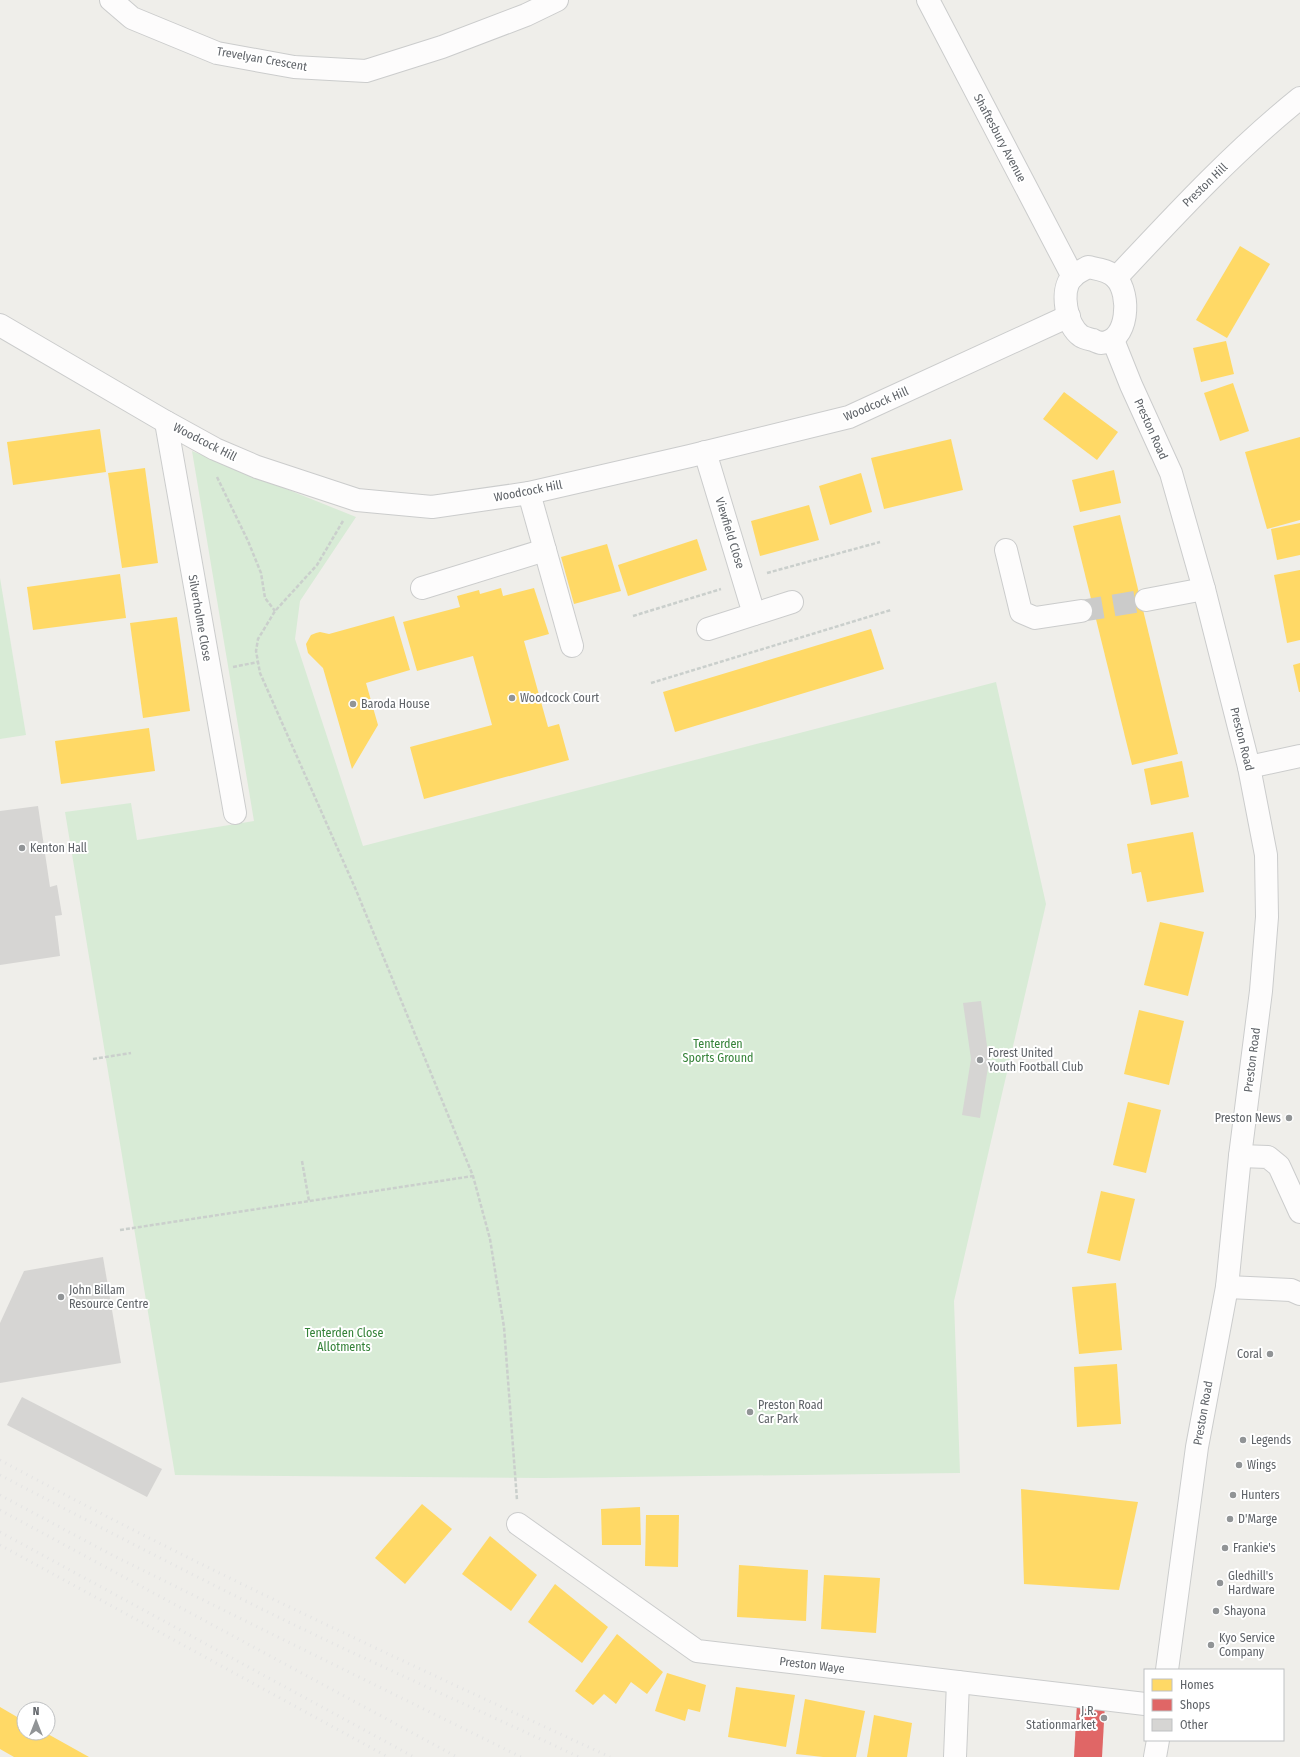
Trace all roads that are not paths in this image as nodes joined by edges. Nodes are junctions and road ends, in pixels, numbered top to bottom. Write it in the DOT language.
graph roads {
  1 [pos="110,0"];
  2 [pos="557,0"];
  3 [pos="928,0"];
  4 [pos="1300,98"];
  5 [pos="1073,277"];
  6 [pos="1116,278"];
  7 [pos="1069,316"];
  8 [pos="0,325"];
  9 [pos="1113,340"];
  10 [pos="166,422"];
  11 [pos="705,452"];
  12 [pos="530,493"];
  13 [pos="545,550"];
  14 [pos="1006,550"];
  15 [pos="422,588"];
  16 [pos="1204,589"];
  17 [pos="1146,600"];
  18 [pos="792,602"];
  19 [pos="1081,611"];
  20 [pos="754,614"];
  21 [pos="708,629"];
  22 [pos="572,646"];
  23 [pos="1300,756"];
  24 [pos="1249,767"];
  25 [pos="235,813"];
  26 [pos="1240,1156"];
  27 [pos="1300,1212"];
  28 [pos="1226,1287"];
  29 [pos="1297,1287"];
  30 [pos="518,1524"];
  31 [pos="1167,1669"];
  32 [pos="958,1682"];
  33 [pos="1144,1704"];
  34 [pos="1158,1741"];
  35 [pos="955,1757"];
  36 [pos="1155,1757"];
  1 -- 2 [label="street, Trevelyan Crescent"];
  3 -- 5 [label="street, Shaftesbury Avenue"];
  4 -- 6 [label="street, Preston Hill"];
  5 -- 6 [label="street"];
  5 -- 7 [label="street"];
  6 -- 9 [label="street"];
  7 -- 9 [label="street"];
  7 -- 11 [label="street, Woodcock Hill"];
  8 -- 10 [label="street, Woodcock Hill"];
  9 -- 16 [label="street, Preston Road"];
  10 -- 12 [label="street, Woodcock Hill"];
  10 -- 25 [label="street, Silverholme Close"];
  11 -- 12 [label="street, Woodcock Hill"];
  11 -- 20 [label="street, Viewfield Close"];
  12 -- 13 [label="street"];
  13 -- 15 [label="street"];
  13 -- 22 [label="street"];
  14 -- 19 [label="street"];
  16 -- 17 [label="street"];
  16 -- 24 [label="street, Preston Road"];
  18 -- 20 [label="street"];
  20 -- 21 [label="street"];
  23 -- 24 [label="street"];
  24 -- 26 [label="street, Preston Road"];
  26 -- 27 [label="street"];
  26 -- 28 [label="street, Preston Road"];
  28 -- 29 [label="street"];
  28 -- 31 [label="street, Preston Road"];
  30 -- 32 [label="street, Preston Waye"];
  32 -- 33 [label="street, Preston Waye"];
  32 -- 35 [label="street"];
  34 -- 36 [label="street"];
}
